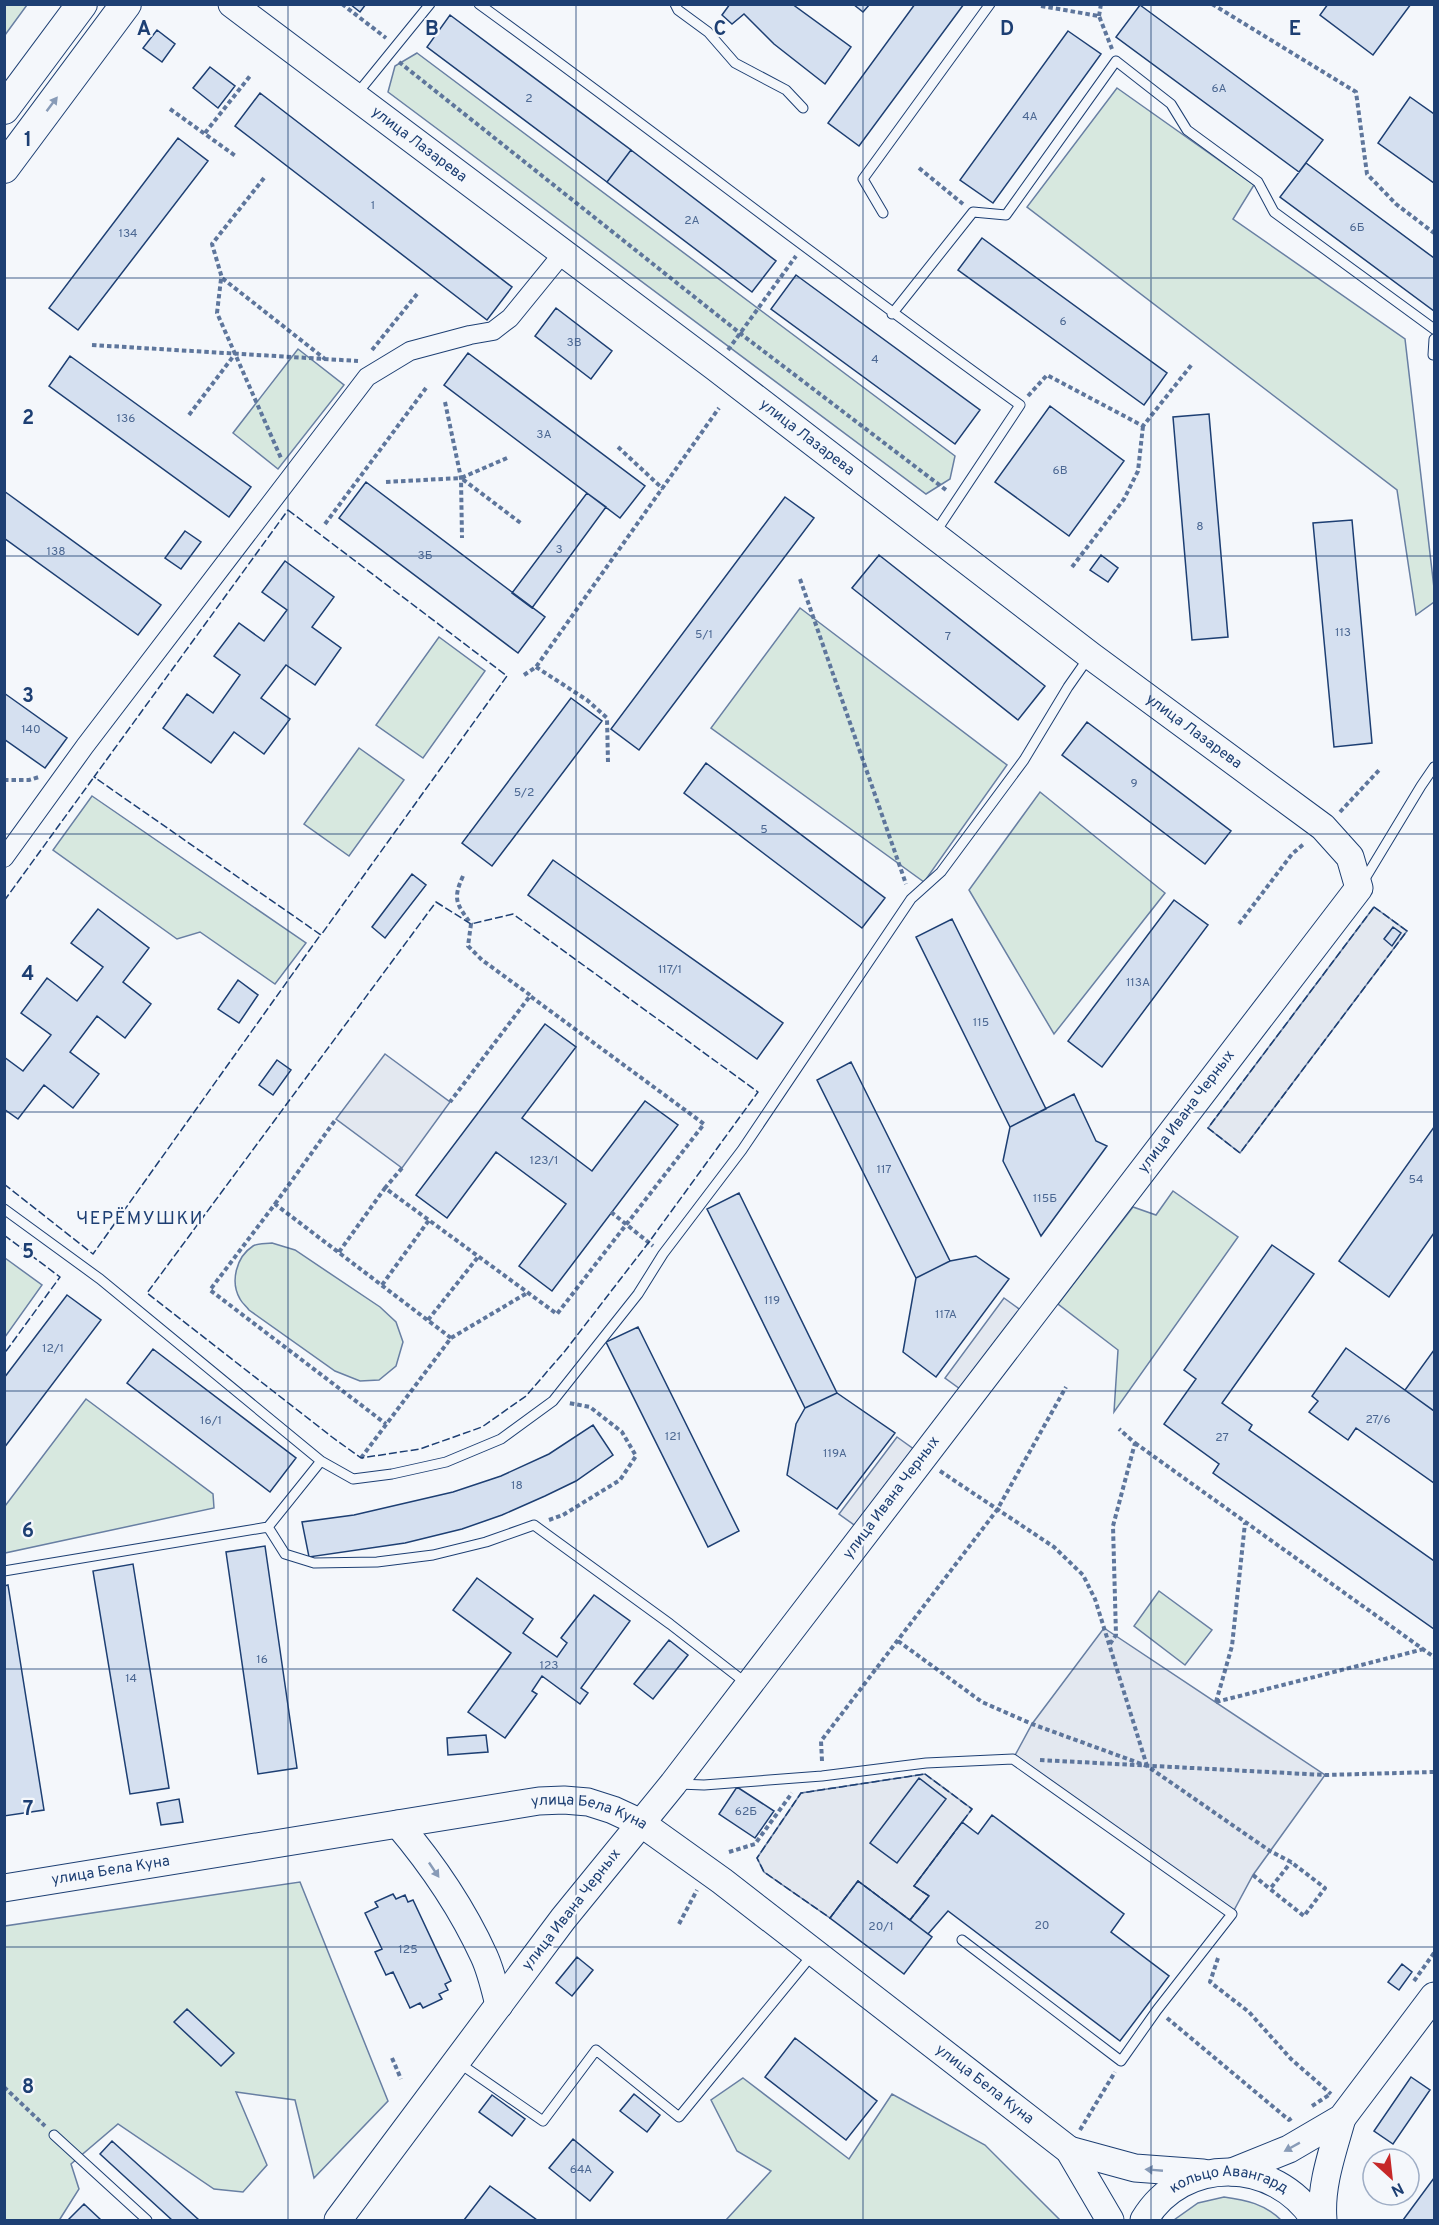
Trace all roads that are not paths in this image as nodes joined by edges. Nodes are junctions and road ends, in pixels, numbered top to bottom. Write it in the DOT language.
graph roads {
  1 [pos="82,4"];
  2 [pos="126,4"];
  3 [pos="430,4"];
  4 [pos="478,4"];
  5 [pos="675,4"];
  6 [pos="990,4"];
  7 [pos="241,7"];
  8 [pos="355,97"];
  9 [pos="803,108"];
  10 [pos="4,109"];
  11 [pos="4,168"];
  12 [pos="883,213"];
  13 [pos="562,252"];
  14 [pos="892,314"];
  15 [pos="1434,330"];
  16 [pos="1434,339"];
  17 [pos="1433,355"];
  18 [pos="934,536"];
  19 [pos="1091,656"];
  20 [pos="1434,767"];
  21 [pos="4,858"];
  22 [pos="1359,888"];
  23 [pos="4,1209"];
  24 [pos="321,1461"];
  25 [pos="268,1527"];
  26 [pos="4,1571"];
  27 [pos="748,1685"];
  28 [pos="673,1784"];
  29 [pos="641,1823"];
  30 [pos="398,1824"];
  31 [pos="4,1888"];
  32 [pos="962,1940"];
  33 [pos="814,1953"];
  34 [pos="1434,1996"];
  35 [pos="500,2004"];
  36 [pos="457,2061"];
  37 [pos="1340,2101"];
  38 [pos="54,2135"];
  39 [pos="1069,2150"];
  40 [pos="1222,2172"];
  41 [pos="147,2220"];
  42 [pos="338,2220"];
  43 [pos="1110,2220"];
  44 [pos="1144,2220"];
  45 [pos="1315,2220"];
  46 [pos="1323,2220"];
  1 -- 10 [label="main road"];
  11 -- 2 [label="main road, one-way"];
  3 -- 8 [label="lane"];
  4 -- 14 [label="lane"];
  5 -- 9 [label="lane"];
  6 -- 12 [label="lane"];
  7 -- 8 [label="street, улица Лазарева"];
  8 -- 13 [label="street, улица Лазарева"];
  13 -- 18 [label="street, улица Лазарева"];
  13 -- 21 [label="street"];
  14 -- 15 [label="lane"];
  14 -- 18 [label="lane"];
  16 -- 17 [label="lane"];
  18 -- 19 [label="street, улица Лазарева"];
  19 -- 22 [label="street, улица Лазарева"];
  19 -- 24 [label="lane"];
  20 -- 22 [label="lane, улица Ивана Черных"];
  22 -- 27 [label="street, улица Ивана Черных"];
  23 -- 24 [label="lane"];
  24 -- 25 [label="lane"];
  25 -- 26 [label="lane"];
  25 -- 27 [label="lane"];
  27 -- 28 [label="street, улица Ивана Черных"];
  28 -- 29 [label="street, улица Ивана Черных"];
  28 -- 32 [label="lane"];
  29 -- 30 [label="street, улица Бела Куна"];
  29 -- 33 [label="street, улица Бела Куна"];
  29 -- 35 [label="street, улица Ивана Черных"];
  30 -- 31 [label="street, улица Бела Куна"];
  30 -- 35 [label="street, one-way"];
  33 -- 36 [label="lane"];
  33 -- 39 [label="street, улица Бела Куна"];
  34 -- 37 [label="street"];
  35 -- 36 [label="street, улица Ивана Черных"];
  36 -- 42 [label="street, улица Ивана Черных"];
  37 -- 40 [label="street, one-way"];
  37 -- 46 [label="street"];
  38 -- 41 [label="lane"];
  40 -- 39 [label="street, улица Бела Куна, one-way"];
  39 -- 43 [label="street, улица Бела Куна"];
  40 -- 44 [label="street, кольцо Авангард"];
  40 -- 45 [label="street, кольцо Авангард"];
}
